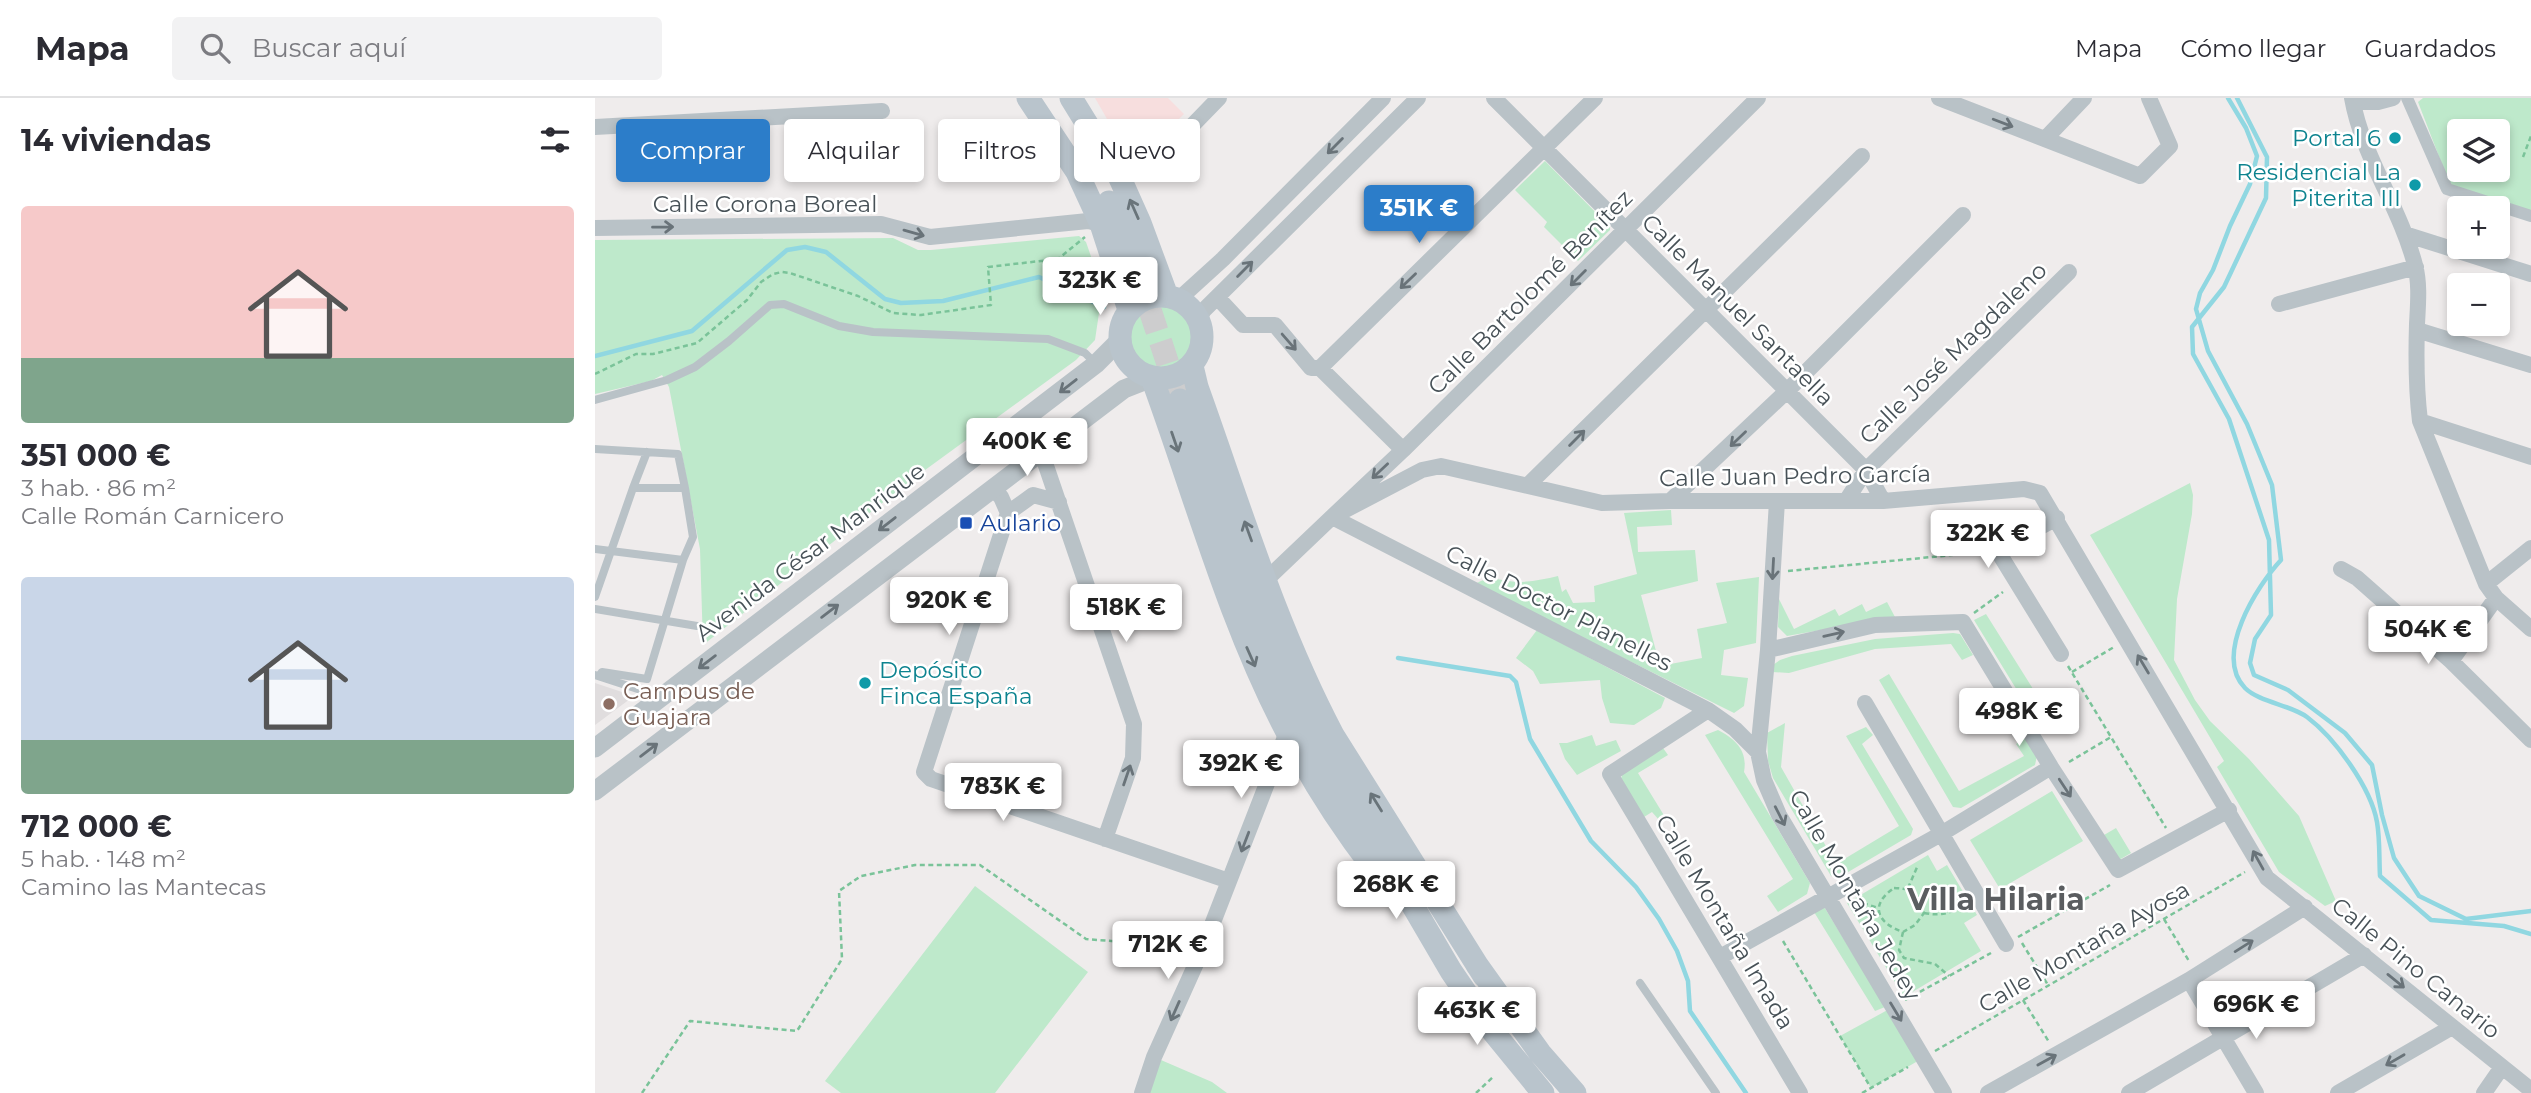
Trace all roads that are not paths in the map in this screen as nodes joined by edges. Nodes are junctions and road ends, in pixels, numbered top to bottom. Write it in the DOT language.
graph roads {
  1 [pos="1028,98"];
  2 [pos="1044,98"];
  3 [pos="1071,98"];
  4 [pos="1219,98"];
  5 [pos="1383,98"];
  6 [pos="1418,98"];
  7 [pos="1494,98"];
  8 [pos="1595,98"];
  9 [pos="1758,98"];
  10 [pos="1939,98"];
  11 [pos="2084,98"];
  12 [pos="2149,98"];
  13 [pos="2393,98"];
  14 [pos="2407,98"];
  15 [pos="2352,100"];
  16 [pos="1960,102"];
  17 [pos="882,111"];
  18 [pos="1084,119"];
  19 [pos="1199,119"];
  20 [pos="595,127"];
  21 [pos="2045,139"];
  22 [pos="1544,148"];
  23 [pos="1863,156"];
  24 [pos="1122,182"];
  25 [pos="1963,215"];
  26 [pos="2531,216"];
  27 [pos="595,228"];
  28 [pos="1093,230"];
  29 [pos="1626,230"];
  30 [pos="2405,234"];
  31 [pos="2416,267"];
  32 [pos="2069,272"];
  33 [pos="2531,274"];
  34 [pos="1139,278"];
  35 [pos="1217,297"];
  36 [pos="1173,298"];
  37 [pos="2279,304"];
  38 [pos="1129,310"];
  39 [pos="1707,310"];
  40 [pos="1198,319"];
  41 [pos="2417,330"];
  42 [pos="1119,341"];
  43 [pos="1096,364"];
  44 [pos="2531,365"];
  45 [pos="1192,366"];
  46 [pos="1320,368"];
  47 [pos="1152,378"];
  48 [pos="1787,391"];
  49 [pos="595,400"];
  50 [pos="1180,400"];
  51 [pos="2420,421"];
  52 [pos="595,449"];
  53 [pos="1403,450"];
  54 [pos="1041,451"];
  55 [pos="646,452"];
  56 [pos="2531,457"];
  57 [pos="1866,470"];
  58 [pos="1528,485"];
  59 [pos="633,488"];
  60 [pos="685,488"];
  61 [pos="992,488"];
  62 [pos="1670,501"];
  63 [pos="1777,501"];
  64 [pos="1846,501"];
  65 [pos="1883,501"];
  66 [pos="1059,502"];
  67 [pos="1008,513"];
  68 [pos="1332,517"];
  69 [pos="2057,518"];
  70 [pos="2531,548"];
  71 [pos="595,549"];
  72 [pos="611,551"];
  73 [pos="844,557"];
  74 [pos="683,560"];
  75 [pos="2341,569"];
  76 [pos="1266,580"];
  77 [pos="865,584"];
  78 [pos="2486,584"];
  79 [pos="595,597"];
  80 [pos="2497,598"];
  81 [pos="595,610"];
  82 [pos="666,621"];
  83 [pos="697,626"];
  84 [pos="2531,629"];
  85 [pos="1768,650"];
  86 [pos="2061,654"];
  87 [pos="2451,661"];
  88 [pos="597,676"];
  89 [pos="661,697"];
  90 [pos="1865,703"];
  91 [pos="1708,710"];
  92 [pos="1287,732"];
  93 [pos="2531,740"];
  94 [pos="595,748"];
  95 [pos="1758,752"];
  96 [pos="2053,769"];
  97 [pos="599,781"];
  98 [pos="2229,810"];
  99 [pos="1941,834"];
  100 [pos="1105,839"];
  101 [pos="1383,848"];
  102 [pos="1230,881"];
  103 [pos="1827,896"];
  104 [pos="2305,907"];
  105 [pos="2012,941"];
  106 [pos="2364,956"];
  107 [pos="1720,957"];
  108 [pos="1451,971"];
  109 [pos="1484,976"];
  110 [pos="2193,978"];
  111 [pos="1640,983"];
  112 [pos="2452,1027"];
  113 [pos="2224,1038"];
  114 [pos="2502,1067"];
  115 [pos="2531,1090"];
  116 [pos="1142,1093"];
  117 [pos="1543,1093"];
  118 [pos="1575,1093"];
  119 [pos="1716,1093"];
  120 [pos="1800,1093"];
  121 [pos="1944,1093"];
  122 [pos="1988,1093"];
  123 [pos="2129,1093"];
  124 [pos="2256,1093"];
  125 [pos="2338,1093"];
  126 [pos="2484,1093"];
  1 -- 28 [label="main road"];
  2 -- 34 [label="main road"];
  3 -- 18 [label="main road"];
  4 -- 19 [label="street"];
  5 -- 36 [label="street, one-way"];
  35 -- 6 [label="street, one-way"];
  7 -- 22 [label="street, Calle Manuel Santaella"];
  8 -- 22 [label="street"];
  9 -- 29 [label="street, Calle Bartolomé Benítez"];
  10 -- 16 [label="street"];
  11 -- 21 [label="street"];
  12 -- 21 [label="street"];
  13 -- 15 [label="street"];
  14 -- 26 [label="street"];
  15 -- 30 [label="street"];
  16 -- 21 [label="street, one-way"];
  17 -- 20 [label="street"];
  22 -- 29 [label="street, Calle Manuel Santaella"];
  22 -- 46 [label="street, one-way"];
  23 -- 39 [label="street"];
  36 -- 24 [label="main road, one-way"];
  25 -- 48 [label="street"];
  27 -- 28 [label="street, Calle Corona Boreal, one-way"];
  28 -- 38 [label="main road"];
  29 -- 39 [label="street, Calle Manuel Santaella"];
  29 -- 53 [label="street, Calle Bartolomé Benítez, one-way"];
  30 -- 31 [label="street"];
  30 -- 33 [label="street"];
  31 -- 37 [label="street"];
  31 -- 41 [label="street"];
  32 -- 57 [label="street, Calle José Magdaleno"];
  35 -- 40 [label="street"];
  35 -- 46 [label="street, one-way"];
  36 -- 38 [label="main road"];
  36 -- 40 [label="main road"];
  38 -- 42 [label="main road"];
  39 -- 48 [label="street, Calle Manuel Santaella"];
  58 -- 39 [label="street, one-way"];
  40 -- 45 [label="main road"];
  41 -- 44 [label="street"];
  41 -- 51 [label="street"];
  42 -- 43 [label="street, Avenida César Manrique"];
  42 -- 47 [label="main road"];
  43 -- 49 [label="lane"];
  43 -- 73 [label="street, Avenida César Manrique, one-way"];
  45 -- 47 [label="main road"];
  76 -- 45 [label="main road, one-way"];
  46 -- 53 [label="street"];
  47 -- 54 [label="street"];
  47 -- 92 [label="main road, one-way"];
  48 -- 57 [label="street, Calle Manuel Santaella"];
  48 -- 62 [label="street, one-way"];
  50 -- 101 [label="main road"];
  51 -- 56 [label="street"];
  51 -- 78 [label="street"];
  52 -- 55 [label="lane"];
  53 -- 68 [label="street, Calle Bartolomé Benítez, one-way"];
  54 -- 61 [label="street"];
  54 -- 66 [label="street"];
  55 -- 59 [label="lane"];
  55 -- 60 [label="lane"];
  57 -- 64 [label="street, Calle José Magdaleno"];
  57 -- 65 [label="street, Calle Manuel Santaella"];
  58 -- 62 [label="street, Calle Juan Pedro García"];
  58 -- 68 [label="street, Calle Juan Pedro García"];
  59 -- 60 [label="lane"];
  59 -- 72 [label="lane"];
  60 -- 74 [label="lane"];
  61 -- 67 [label="street"];
  61 -- 77 [label="street"];
  62 -- 63 [label="street, Calle Juan Pedro García"];
  63 -- 64 [label="street, Calle Juan Pedro García"];
  63 -- 85 [label="street, Calle Montaña Jedey, one-way"];
  64 -- 65 [label="street, Calle Juan Pedro García"];
  65 -- 69 [label="street, Calle Juan Pedro García"];
  66 -- 67 [label="street"];
  100 -- 66 [label="street, one-way"];
  67 -- 100 [label="street"];
  68 -- 76 [label="street, Calle Juan Pedro García"];
  68 -- 91 [label="street, Calle Doctor Planelles"];
  69 -- 86 [label="street"];
  98 -- 69 [label="street, Calle Juan Pedro García, one-way"];
  70 -- 78 [label="street"];
  71 -- 72 [label="lane"];
  72 -- 74 [label="lane"];
  72 -- 79 [label="lane"];
  73 -- 77 [label="street"];
  73 -- 89 [label="street, Avenida César Manrique, one-way"];
  74 -- 82 [label="lane"];
  75 -- 87 [label="street"];
  109 -- 76 [label="main road, one-way"];
  97 -- 77 [label="street, one-way"];
  78 -- 80 [label="street"];
  80 -- 84 [label="street"];
  80 -- 87 [label="street"];
  81 -- 82 [label="lane"];
  82 -- 83 [label="lane"];
  82 -- 88 [label="lane"];
  85 -- 95 [label="street, Calle Montaña Jedey"];
  85 -- 96 [label="street, one-way"];
  87 -- 93 [label="street"];
  88 -- 89 [label="lane"];
  89 -- 94 [label="street, Avenida César Manrique"];
  90 -- 99 [label="street"];
  91 -- 95 [label="street, Calle Doctor Planelles"];
  91 -- 107 [label="street, Calle Montaña Imada"];
  92 -- 102 [label="street, one-way"];
  92 -- 108 [label="main road"];
  95 -- 103 [label="street, Calle Montaña Jedey, one-way"];
  96 -- 98 [label="street, one-way"];
  96 -- 99 [label="street"];
  104 -- 98 [label="street, Calle Juan Pedro García, one-way"];
  99 -- 103 [label="street"];
  99 -- 105 [label="street"];
  100 -- 102 [label="street"];
  101 -- 108 [label="main road"];
  101 -- 109 [label="main road"];
  102 -- 116 [label="street, one-way"];
  103 -- 107 [label="street"];
  103 -- 121 [label="street, Calle Montaña Jedey, one-way"];
  104 -- 106 [label="street, Calle Pino Canario"];
  110 -- 104 [label="street, one-way"];
  106 -- 112 [label="street, Calle Pino Canario, one-way"];
  106 -- 113 [label="street"];
  107 -- 120 [label="street, Calle Montaña Imada"];
  108 -- 117 [label="main road"];
  109 -- 118 [label="main road"];
  110 -- 113 [label="street"];
  122 -- 110 [label="street, one-way"];
  111 -- 119 [label="lane"];
  112 -- 114 [label="street, Calle Pino Canario"];
  112 -- 125 [label="street, one-way"];
  113 -- 123 [label="street"];
  113 -- 124 [label="street"];
  114 -- 115 [label="street, Calle Pino Canario"];
  114 -- 126 [label="street"];
}
